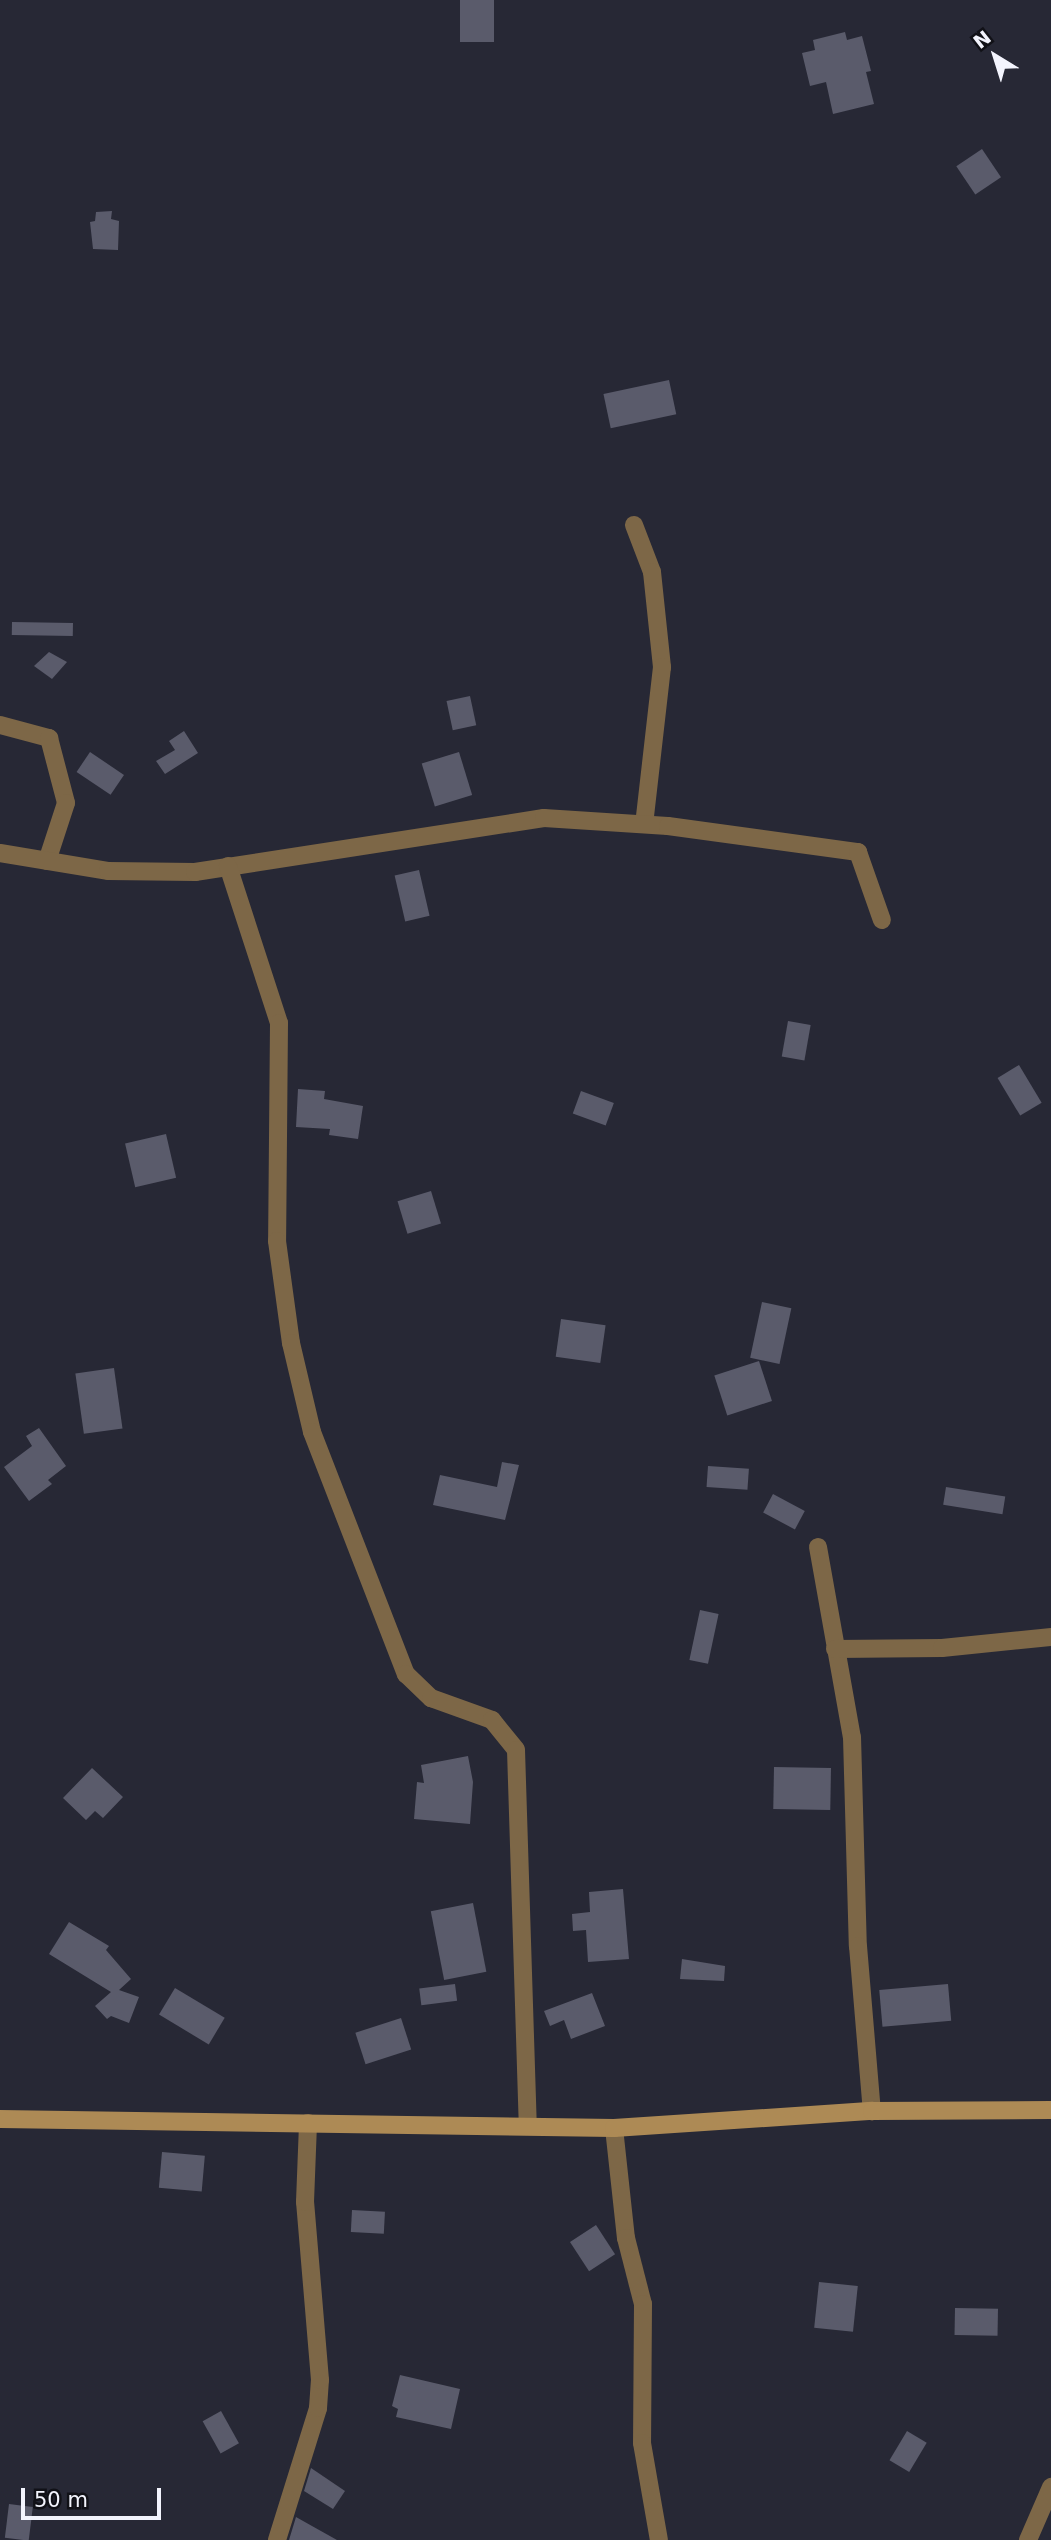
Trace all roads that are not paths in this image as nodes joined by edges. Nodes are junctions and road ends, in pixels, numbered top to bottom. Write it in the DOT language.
graph roads {
  1 [pos="634,526"];
  2 [pos="0,725"];
  3 [pos="644,824"];
  4 [pos="0,853"];
  5 [pos="47,861"];
  6 [pos="228,866"];
  7 [pos="882,919"];
  8 [pos="818,1547"];
  9 [pos="1051,1637"];
  10 [pos="835,1649"];
  11 [pos="1051,2110"];
  12 [pos="872,2111"];
  13 [pos="0,2119"];
  14 [pos="308,2123"];
  15 [pos="528,2125"];
  16 [pos="614,2128"];
  17 [pos="1051,2487"];
  18 [pos="277,2540"];
  19 [pos="659,2540"];
  20 [pos="1028,2540"];
  1 -- 3 [label="street"];
  2 -- 5 [label="street"];
  3 -- 6 [label="street"];
  3 -- 7 [label="street"];
  4 -- 5 [label="street"];
  5 -- 6 [label="street"];
  6 -- 15 [label="street"];
  8 -- 10 [label="street"];
  9 -- 10 [label="street"];
  10 -- 12 [label="street"];
  11 -- 12 [label="main road"];
  12 -- 16 [label="main road"];
  13 -- 14 [label="main road"];
  14 -- 15 [label="main road"];
  14 -- 18 [label="street"];
  15 -- 16 [label="main road"];
  16 -- 19 [label="street"];
  17 -- 20 [label="street"];
}
